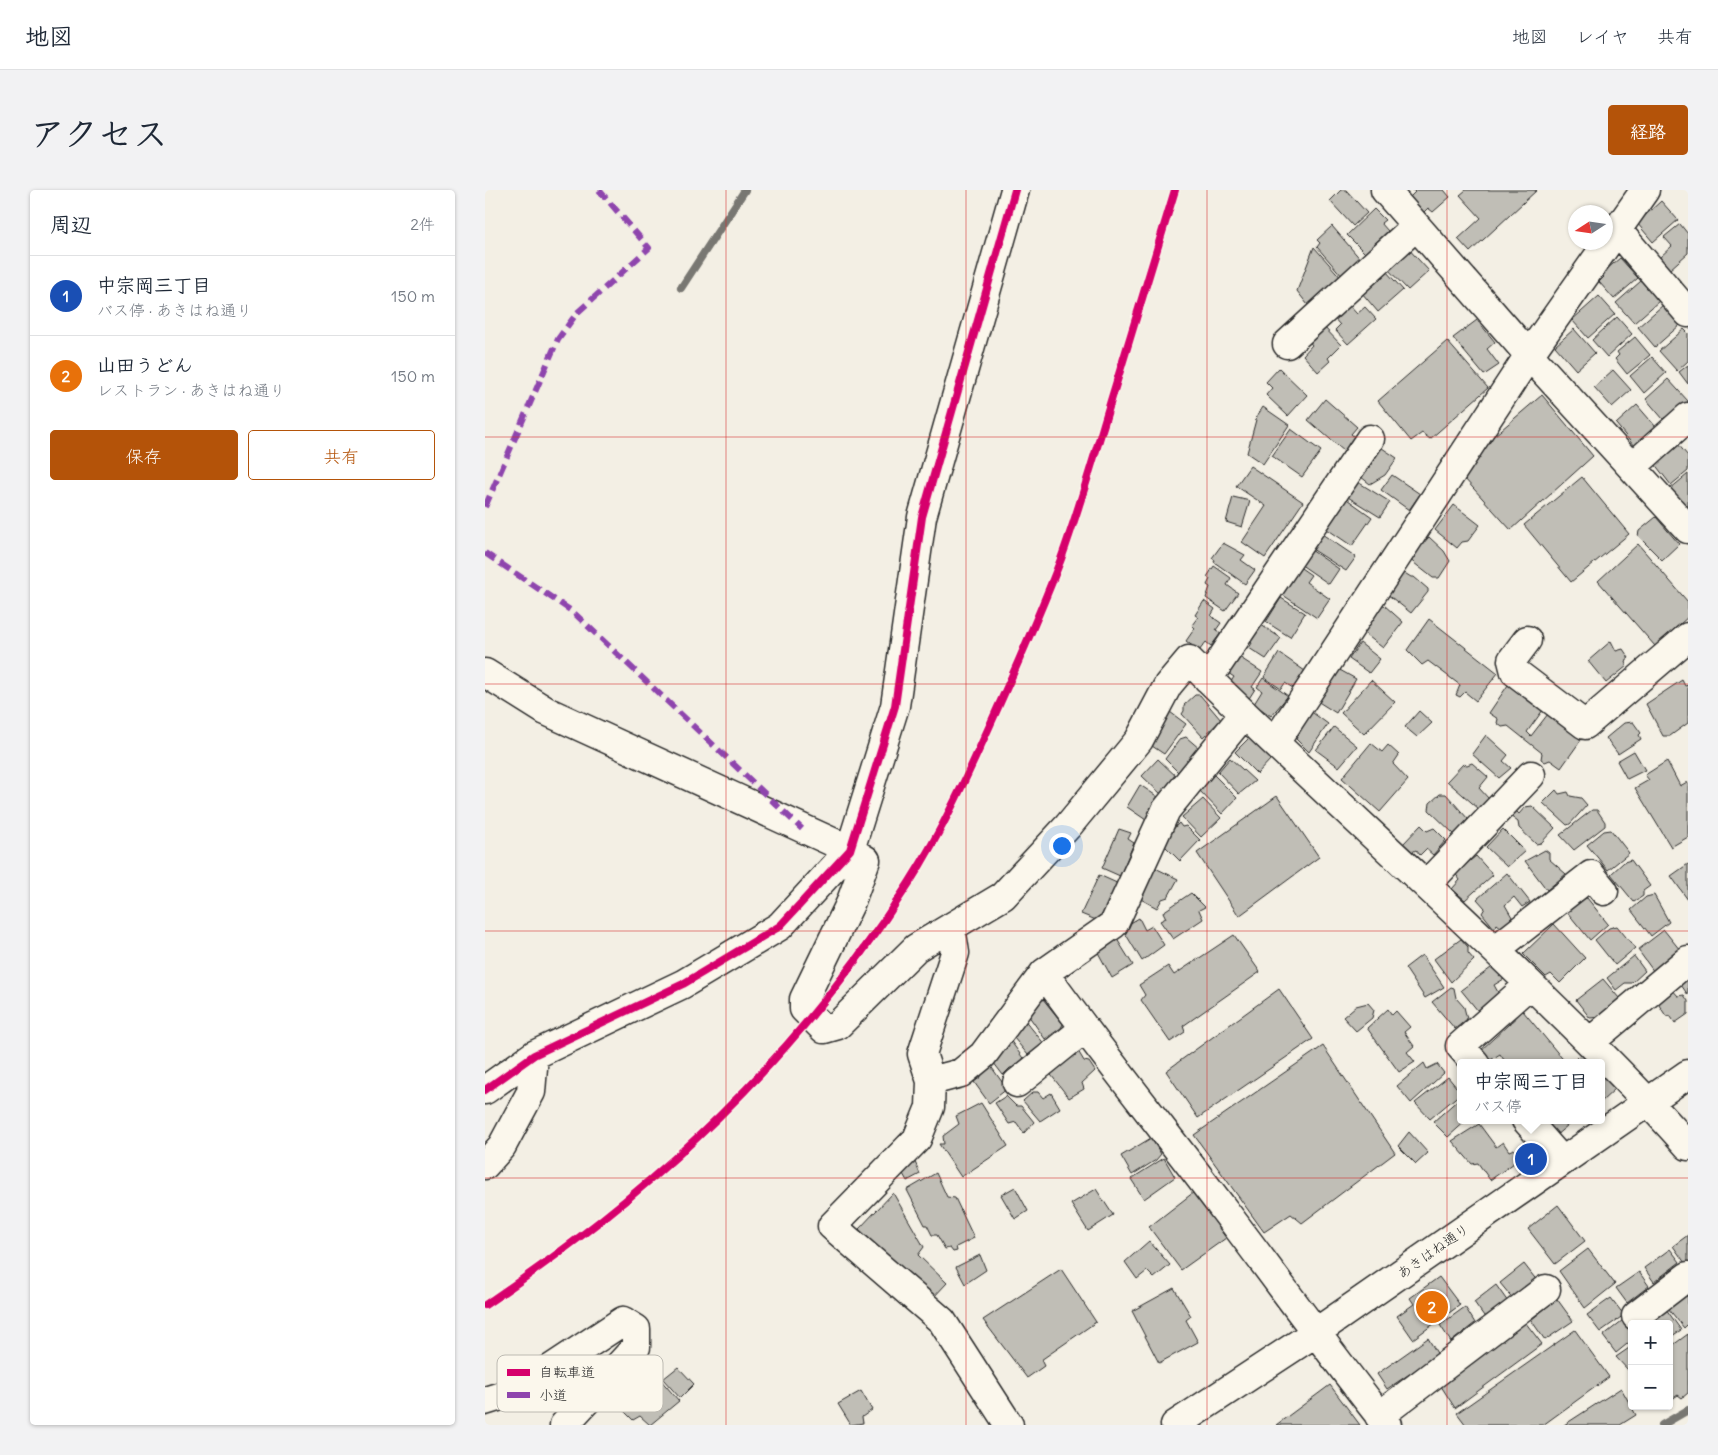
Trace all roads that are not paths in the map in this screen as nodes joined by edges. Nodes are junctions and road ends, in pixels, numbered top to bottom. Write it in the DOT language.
graph roads {
  1 [pos="1015,190"];
  2 [pos="1645,190"];
  3 [pos="1389,192"];
  4 [pos="1416,226"];
  5 [pos="1618,231"];
  6 [pos="1688,313"];
  7 [pos="1287,344"];
  8 [pos="1529,355"];
  9 [pos="1688,417"];
  10 [pos="1370,439"];
  11 [pos="1632,468"];
  12 [pos="1688,528"];
  13 [pos="1688,637"];
  14 [pos="1527,640"];
  15 [pos="1198,669"];
  16 [pos="485,673"];
  17 [pos="1244,714"];
  18 [pos="1275,742"];
  19 [pos="1531,775"];
  20 [pos="850,850"];
  21 [pos="1427,884"];
  22 [pos="1604,891"];
  23 [pos="951,927"];
  24 [pos="1495,950"];
  25 [pos="1688,960"];
  26 [pos="1044,973"];
  27 [pos="1530,984"];
  28 [pos="1084,1029"];
  29 [pos="1590,1042"];
  30 [pos="534,1055"];
  31 [pos="1471,1059"];
  32 [pos="1688,1074"];
  33 [pos="931,1081"];
  34 [pos="1017,1083"];
  35 [pos="485,1090"];
  36 [pos="1648,1100"];
  37 [pos="1530,1124"];
  38 [pos="1688,1146"];
  39 [pos="1562,1161"];
  40 [pos="485,1165"];
  41 [pos="1688,1276"];
  42 [pos="1547,1289"];
  43 [pos="1636,1316"];
  44 [pos="1315,1333"];
  45 [pos="571,1355"];
  46 [pos="629,1355"];
  47 [pos="497,1397"];
  48 [pos="485,1401"];
  49 [pos="576,1412"];
  50 [pos="1383,1420"];
  51 [pos="1006,1424"];
  52 [pos="564,1425"];
  53 [pos="1175,1425"];
  1 -- 20 [label="street"];
  2 -- 5 [label="street"];
  3 -- 4 [label="street"];
  4 -- 7 [label="street"];
  4 -- 8 [label="street"];
  5 -- 6 [label="street"];
  5 -- 8 [label="street"];
  8 -- 11 [label="street"];
  8 -- 18 [label="street"];
  9 -- 11 [label="street"];
  10 -- 15 [label="street"];
  11 -- 12 [label="street"];
  13 -- 14 [label="street"];
  15 -- 17 [label="street"];
  15 -- 23 [label="street"];
  16 -- 20 [label="street"];
  17 -- 18 [label="street"];
  17 -- 26 [label="street"];
  18 -- 21 [label="street"];
  19 -- 21 [label="street"];
  20 -- 23 [label="street"];
  20 -- 30 [label="street"];
  21 -- 24 [label="street"];
  22 -- 24 [label="street"];
  23 -- 33 [label="street"];
  24 -- 27 [label="street"];
  25 -- 29 [label="street"];
  26 -- 28 [label="street"];
  26 -- 33 [label="street"];
  27 -- 29 [label="street"];
  27 -- 31 [label="street"];
  28 -- 34 [label="street"];
  28 -- 44 [label="street"];
  29 -- 36 [label="street"];
  30 -- 35 [label="street"];
  30 -- 40 [label="street"];
  32 -- 36 [label="street, あきはね通り"];
  33 -- 51 [label="street"];
  36 -- 38 [label="street"];
  36 -- 39 [label="street, あきはね通り"];
  37 -- 39 [label="street"];
  39 -- 44 [label="street, あきはね通り"];
  41 -- 43 [label="street"];
  42 -- 50 [label="street"];
  44 -- 50 [label="street"];
  44 -- 53 [label="street, あきはね通り"];
  45 -- 46 [label="street"];
  47 -- 48 [label="street"];
  49 -- 52 [label="street"];
}
